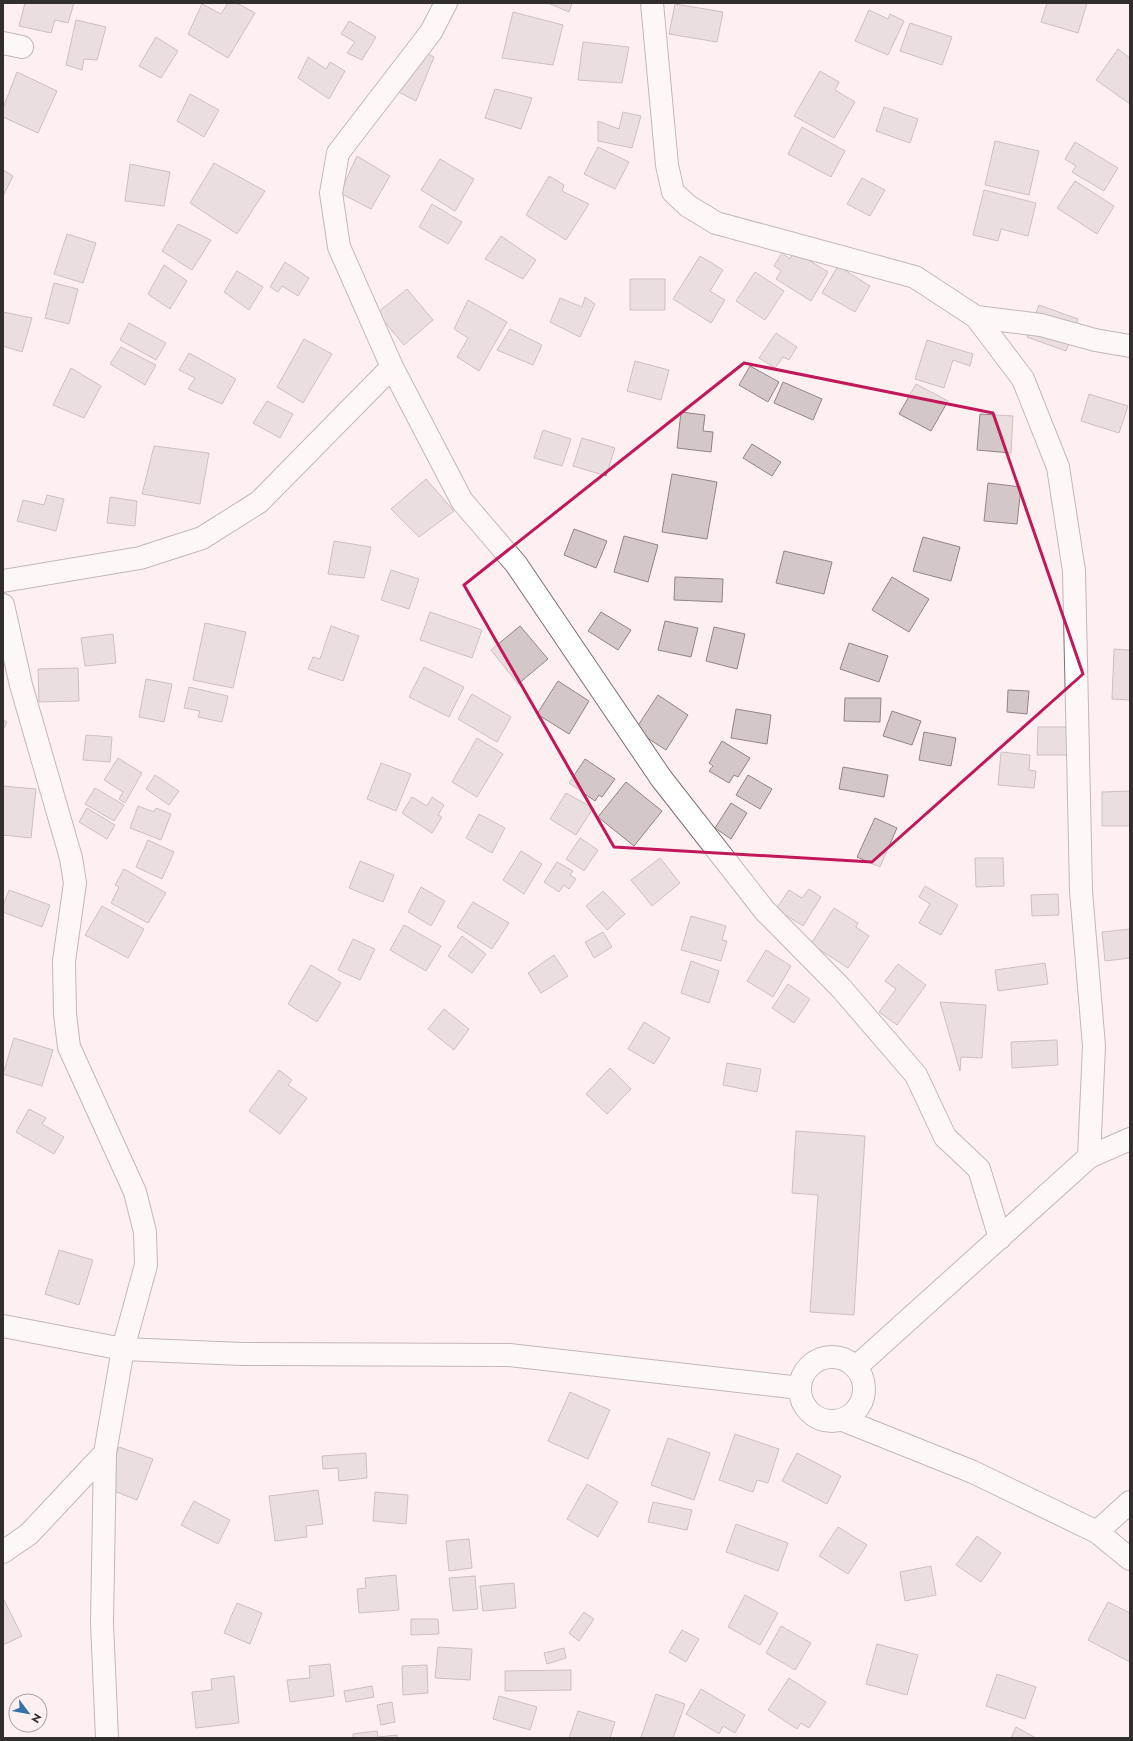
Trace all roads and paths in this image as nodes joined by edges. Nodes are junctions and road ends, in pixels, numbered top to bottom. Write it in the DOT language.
graph roads {
  1 [pos="446,3"];
  2 [pos="652,3"];
  3 [pos="976,317"];
  4 [pos="1130,346"];
  5 [pos="392,367"];
  6 [pos="3,581"];
  7 [pos="3,605"];
  8 [pos="1130,1139"];
  9 [pos="1089,1157"];
  10 [pos="1000,1238"];
  11 [pos="3,1326"];
  12 [pos="123,1349"];
  13 [pos="856,1368"];
  14 [pos="800,1388"];
  15 [pos="843,1420"];
  16 [pos="105,1453"];
  17 [pos="1130,1502"];
  18 [pos="1097,1532"];
  19 [pos="3,1552"];
  20 [pos="1130,1559"];
  21 [pos="108,1738"];
  1 -- 5 [label="street"];
  2 -- 3 [label="street"];
  3 -- 4 [label="street"];
  3 -- 9 [label="street"];
  5 -- 6 [label="street"];
  5 -- 10 [label="street"];
  7 -- 12 [label="street"];
  8 -- 9 [label="street"];
  9 -- 10 [label="street"];
  10 -- 13 [label="street"];
  11 -- 12 [label="street"];
  12 -- 14 [label="street"];
  12 -- 16 [label="street"];
  13 -- 14 [label="street"];
  13 -- 15 [label="street"];
  14 -- 15 [label="street"];
  15 -- 18 [label="street"];
  16 -- 19 [label="street"];
  16 -- 21 [label="street"];
  17 -- 18 [label="street"];
  18 -- 20 [label="street"];
}
